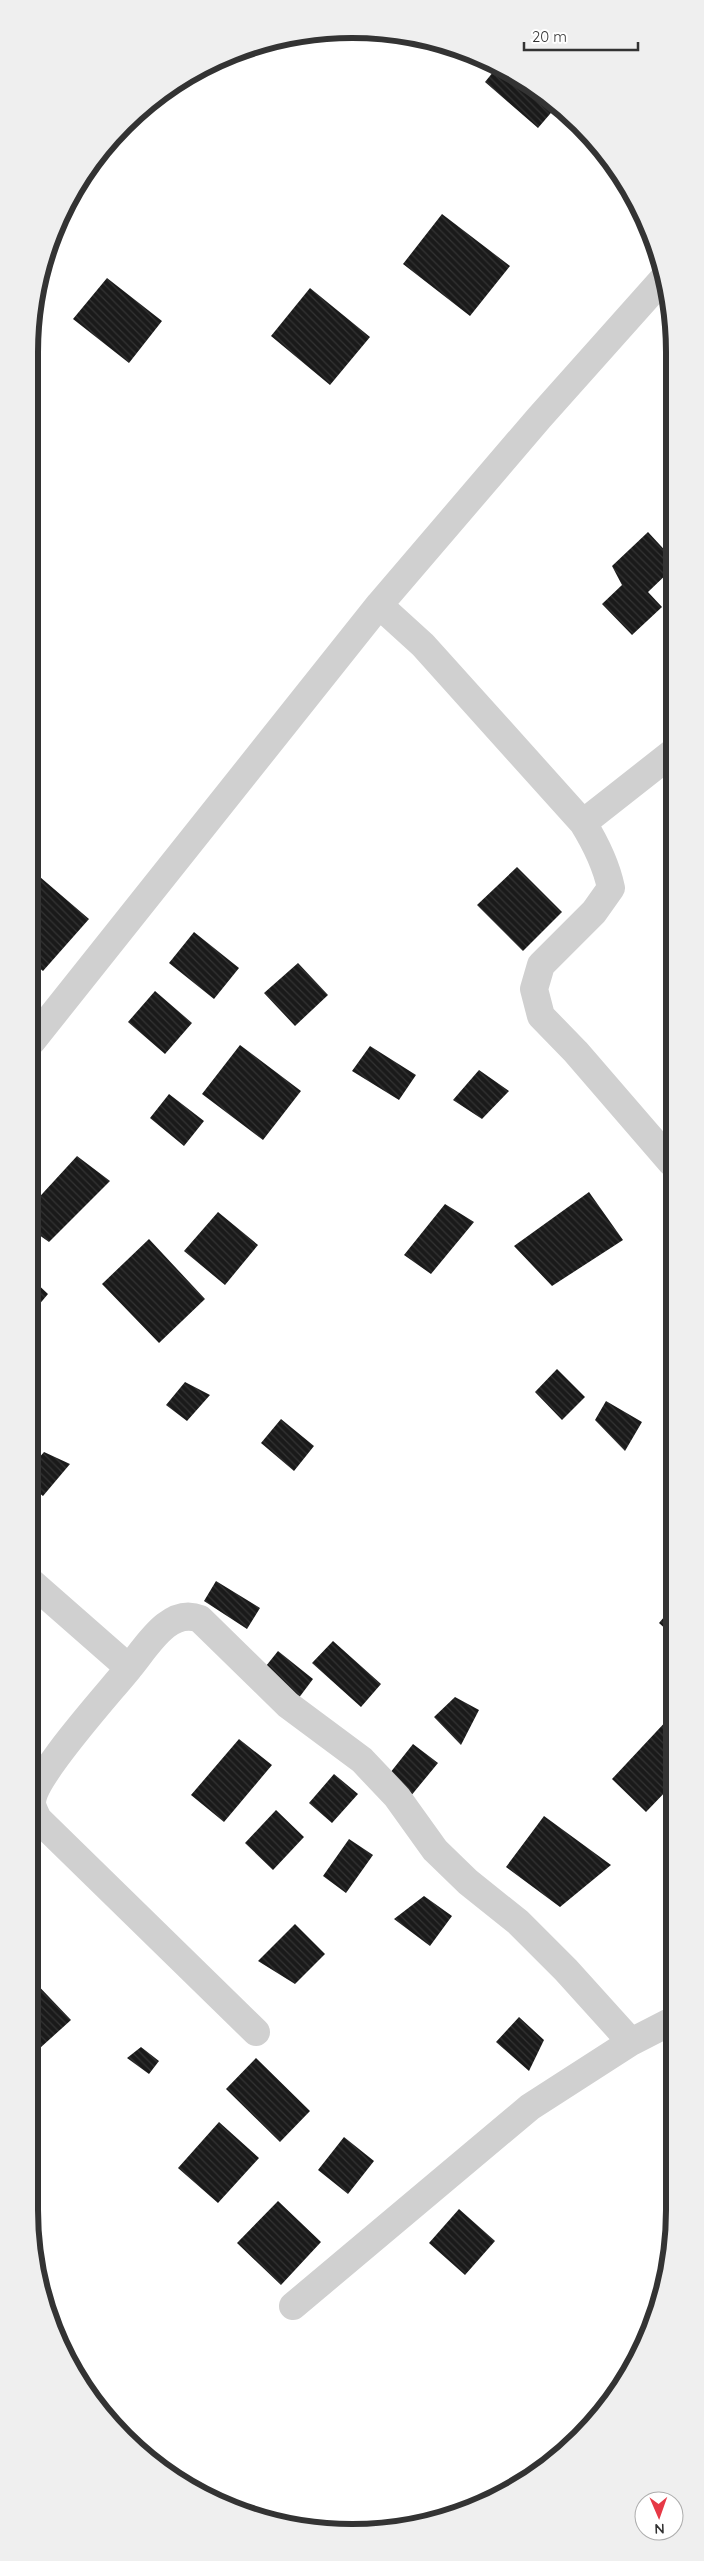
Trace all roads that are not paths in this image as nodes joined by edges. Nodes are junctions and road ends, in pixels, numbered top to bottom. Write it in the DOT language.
graph roads {
  1 [pos="659,285"];
  2 [pos="379,605"];
  3 [pos="666,758"];
  4 [pos="583,823"];
  5 [pos="38,1033"];
  6 [pos="666,1156"];
  7 [pos="38,1588"];
  8 [pos="129,1668"];
  9 [pos="38,1786"];
  10 [pos="38,1819"];
  11 [pos="666,2024"];
  12 [pos="256,2032"];
  13 [pos="631,2042"];
  14 [pos="293,2306"];
  1 -- 2 [label="street"];
  2 -- 4 [label="street"];
  2 -- 5 [label="street"];
  3 -- 4 [label="street"];
  4 -- 6 [label="street"];
  7 -- 8 [label="street"];
  8 -- 9 [label="street"];
  8 -- 13 [label="street"];
  10 -- 12 [label="street"];
  11 -- 13 [label="street"];
  13 -- 14 [label="street"];
}
